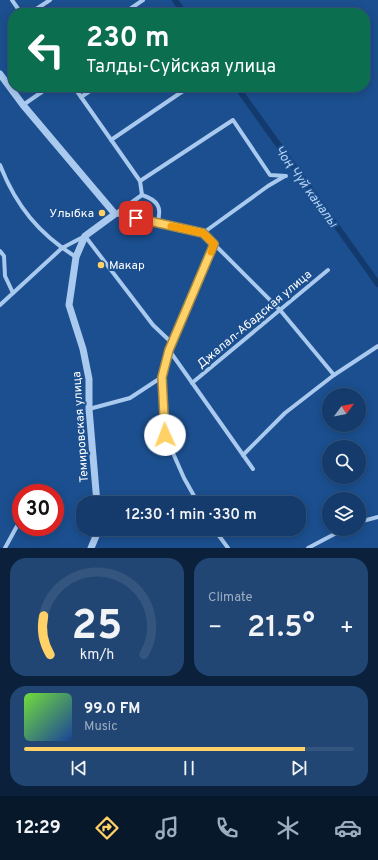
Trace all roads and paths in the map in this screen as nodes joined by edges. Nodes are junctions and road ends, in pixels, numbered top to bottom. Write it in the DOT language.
graph roads {
  1 [pos="50,0"];
  2 [pos="143,0"];
  3 [pos="38,8"];
  4 [pos="131,8"];
  5 [pos="0,74"];
  6 [pos="8,85"];
  7 [pos="13,92"];
  8 [pos="42,92"];
  9 [pos="78,92"];
  10 [pos="88,92"];
  11 [pos="182,92"];
  12 [pos="81,97"];
  13 [pos="23,105"];
  14 [pos="111,140"];
  15 [pos="0,165"];
  16 [pos="140,181"];
  17 [pos="142,195"];
  18 [pos="114,214"];
  19 [pos="157,223"];
  20 [pos="203,233"];
  21 [pos="85,236"];
  22 [pos="214,244"];
  23 [pos="62,248"];
  24 [pos="0,251"];
  25 [pos="76,257"];
  26 [pos="328,270"];
  27 [pos="13,293"];
  28 [pos="0,305"];
  29 [pos="280,310"];
  30 [pos="172,342"];
  31 [pos="378,346"];
  32 [pos="169,350"];
  33 [pos="334,375"];
  34 [pos="162,377"];
  35 [pos="192,383"];
  36 [pos="89,409"];
  37 [pos="243,455"];
  38 [pos="253,469"];
  39 [pos="96,496"];
  40 [pos="194,496"];
  41 [pos="378,517"];
  42 [pos="366,520"];
  43 [pos="12,535"];
  44 [pos="96,536"];
  45 [pos="219,536"];
  46 [pos="331,536"];
  47 [pos="5,548"];
  48 [pos="91,548"];
  49 [pos="228,548"];
  50 [pos="308,548"];
  1 -- 3 [label="street"];
  2 -- 4 [label="street"];
  5 -- 6 [label="street"];
  7 -- 13 [label="street"];
  8 -- 13 [label="street"];
  9 -- 12 [label="street"];
  10 -- 12 [label="street"];
  11 -- 14 [label="street"];
  12 -- 14 [label="street"];
  13 -- 18 [label="street"];
  14 -- 16 [label="street"];
  15 -- 23 [label="street"];
  16 -- 17 [label="street"];
  16 -- 20 [label="street"];
  17 -- 18 [label="street"];
  17 -- 19 [label="street"];
  18 -- 19 [label="street"];
  18 -- 21 [label="street"];
  19 -- 20 [label="street"];
  20 -- 22 [label="street"];
  21 -- 23 [label="street"];
  21 -- 25 [label="street, Темировская улица"];
  21 -- 30 [label="street"];
  22 -- 29 [label="street"];
  22 -- 30 [label="street"];
  23 -- 25 [label="street"];
  23 -- 27 [label="street"];
  24 -- 27 [label="street"];
  25 -- 36 [label="street, Темировская улица"];
  26 -- 29 [label="street, Джалал-Абадская улица"];
  27 -- 28 [label="street"];
  29 -- 33 [label="street"];
  29 -- 35 [label="street, Джалал-Абадская улица"];
  30 -- 32 [label="street"];
  31 -- 33 [label="street"];
  32 -- 34 [label="street"];
  32 -- 35 [label="street"];
  33 -- 37 [label="street"];
  34 -- 36 [label="street"];
  34 -- 40 [label="street"];
  35 -- 37 [label="street"];
  36 -- 39 [label="street, Темировская улица"];
  37 -- 38 [label="street"];
  41 -- 42 [label="street"];
  43 -- 47 [label="street"];
  44 -- 48 [label="street"];
  45 -- 49 [label="street"];
  46 -- 50 [label="street"];
}
